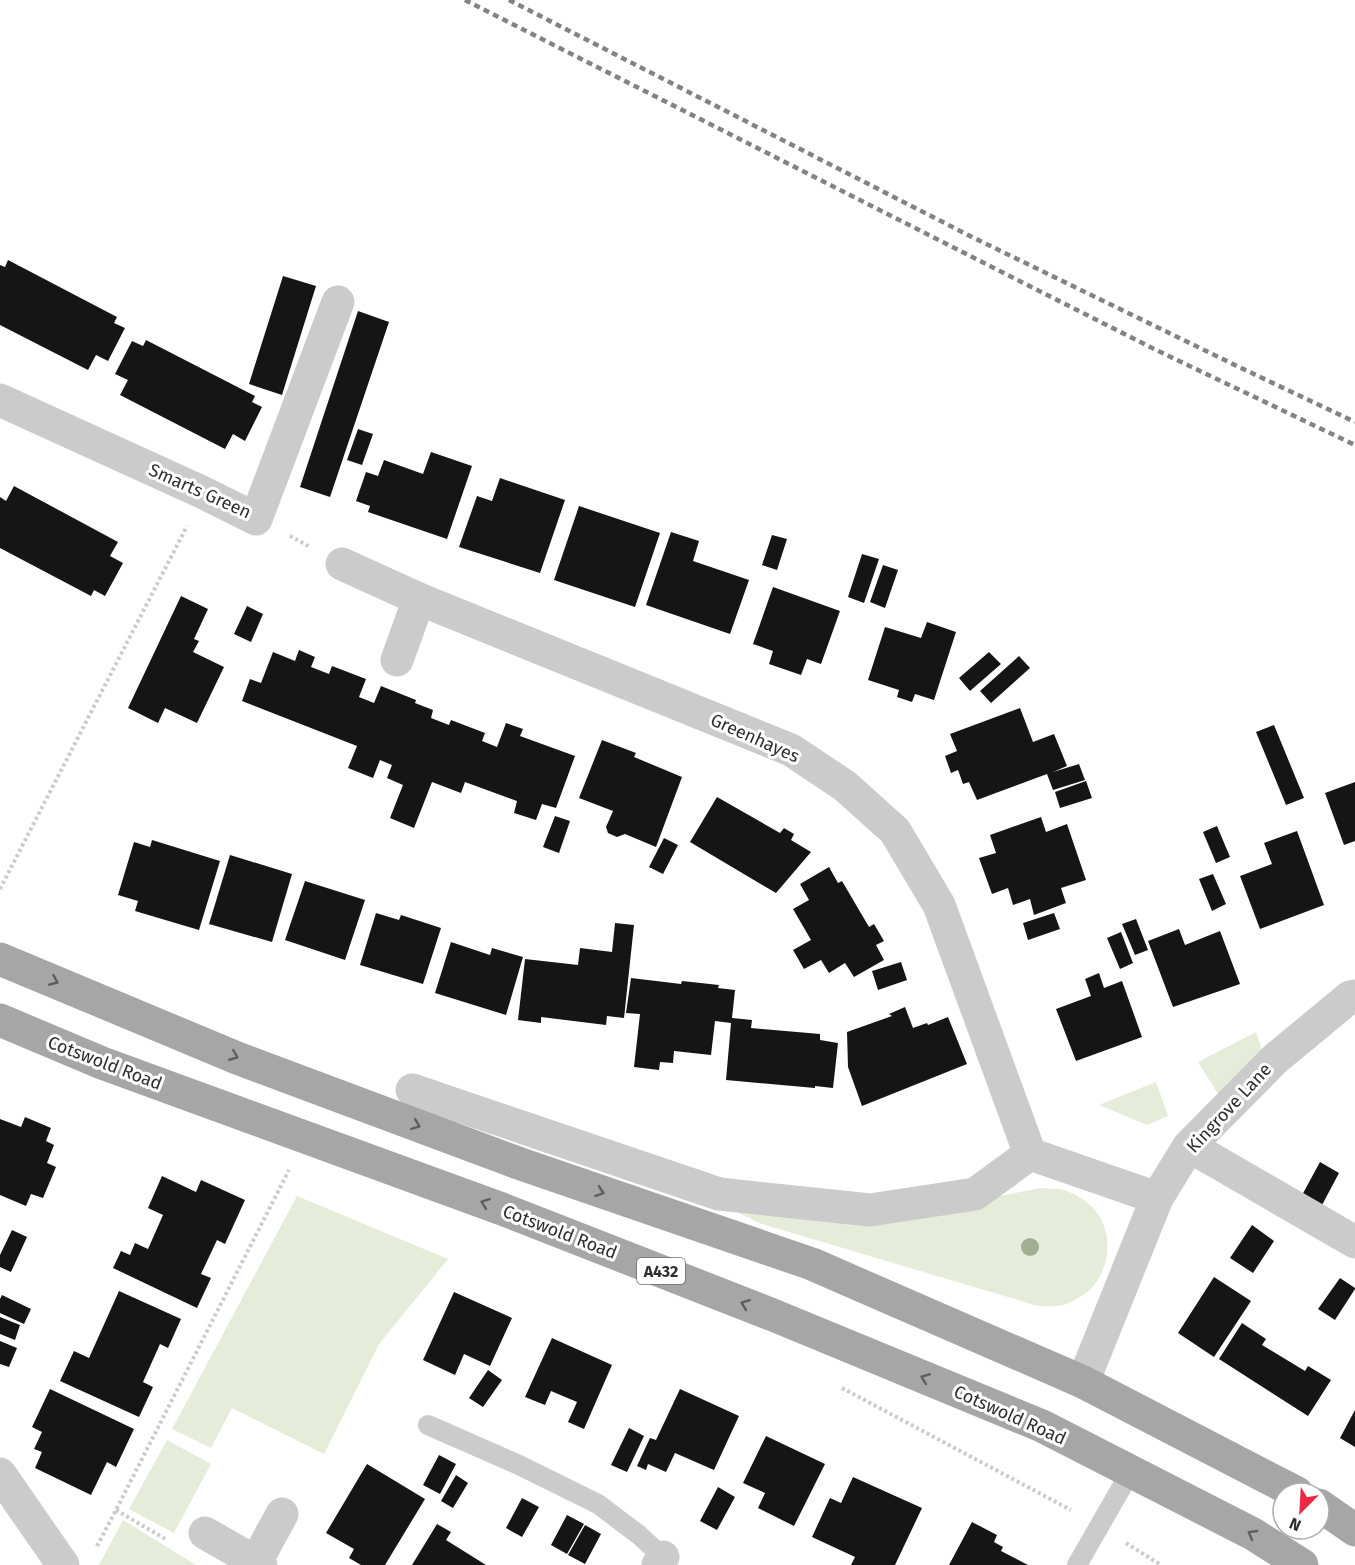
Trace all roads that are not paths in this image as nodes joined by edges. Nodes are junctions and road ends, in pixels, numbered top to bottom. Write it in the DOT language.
graph roads {
  1 [pos="338,302"];
  2 [pos="0,400"];
  3 [pos="342,564"];
  4 [pos="419,599"];
  5 [pos="397,660"];
  6 [pos="0,959"];
  7 [pos="1355,996"];
  8 [pos="0,1020"];
  9 [pos="412,1090"];
  10 [pos="1190,1146"];
  11 [pos="1030,1154"];
  12 [pos="1157,1198"];
  13 [pos="1355,1242"];
  14 [pos="1083,1382"];
  15 [pos="428,1425"];
  16 [pos="1131,1471"];
  17 [pos="0,1474"];
  18 [pos="1274,1481"];
  19 [pos="1331,1513"];
  20 [pos="282,1514"];
  21 [pos="1355,1530"];
  22 [pos="205,1533"];
  23 [pos="660,1561"];
  24 [pos="258,1563"];
  25 [pos="63,1565"];
  26 [pos="1077,1565"];
  27 [pos="1302,1565"];
  1 -- 2 [label="street, Smarts Green"];
  3 -- 4 [label="street, Greenhayes"];
  4 -- 5 [label="street"];
  4 -- 11 [label="street, Greenhayes"];
  6 -- 14 [label="main road, one-way"];
  7 -- 10 [label="street, Kingrove Lane"];
  16 -- 8 [label="main road, Cotswold Road / A432, one-way"];
  9 -- 11 [label="street"];
  10 -- 12 [label="street, Kingrove Lane"];
  10 -- 13 [label="street"];
  11 -- 12 [label="street"];
  12 -- 14 [label="street, Kingrove Lane"];
  14 -- 18 [label="main road"];
  15 -- 23 [label="lane"];
  16 -- 26 [label="lane"];
  27 -- 16 [label="main road, Cotswold Road / A432, one-way"];
  17 -- 25 [label="street"];
  19 -- 21 [label="main road"];
  20 -- 24 [label="street"];
  22 -- 24 [label="street"];
}
